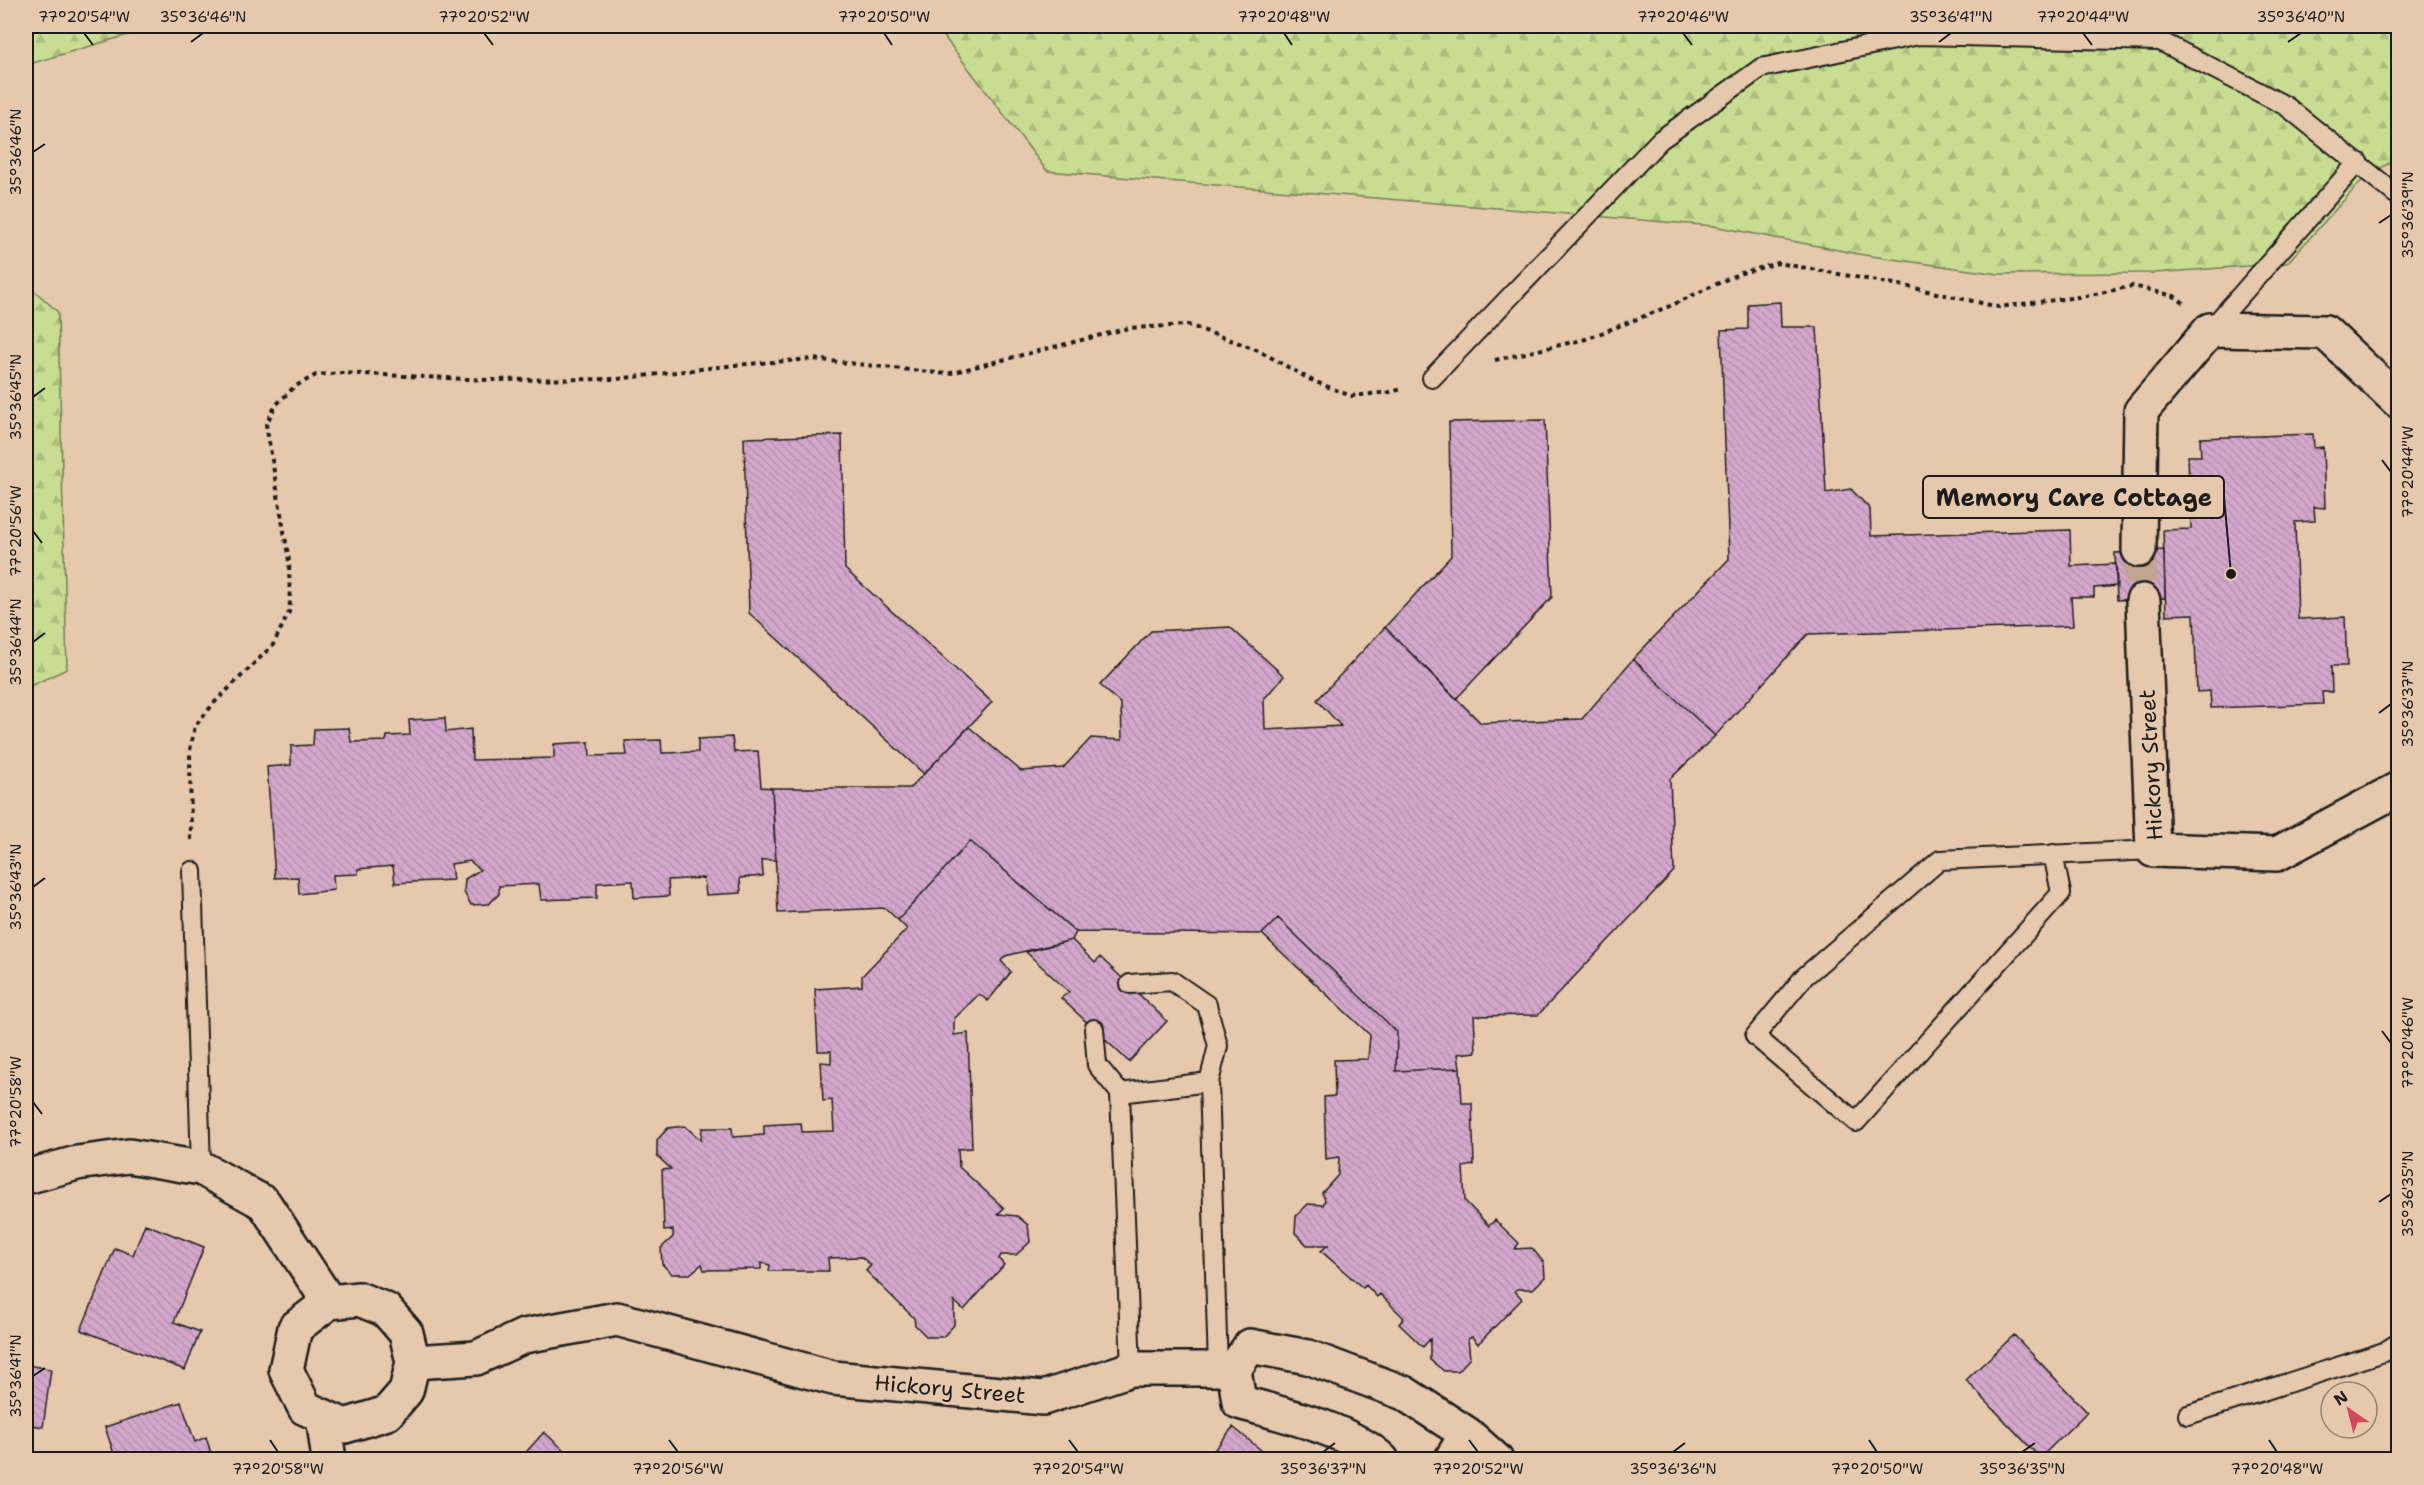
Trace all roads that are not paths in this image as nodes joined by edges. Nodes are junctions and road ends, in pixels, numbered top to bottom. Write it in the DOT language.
graph roads {
  1 [pos="2358,162"];
  2 [pos="2398,196"];
  3 [pos="2210,330"];
  4 [pos="1432,378"];
  5 [pos="2398,400"];
  6 [pos="2139,550"];
  7 [pos="2143,601"];
  8 [pos="2398,789"];
  9 [pos="2152,850"];
  10 [pos="2053,854"];
  11 [pos="192,871"];
  12 [pos="1130,984"];
  13 [pos="1094,1029"];
  14 [pos="1209,1082"];
  15 [pos="1120,1093"];
  16 [pos="201,1168"];
  17 [pos="26,1177"];
  18 [pos="329,1302"];
  19 [pos="2398,1343"];
  20 [pos="413,1362"];
  21 [pos="1226,1369"];
  22 [pos="1131,1370"];
  23 [pos="2188,1415"];
  24 [pos="323,1416"];
  25 [pos="1459,1447"];
  26 [pos="329,1460"];
  27 [pos="1382,1460"];
  28 [pos="1496,1460"];
  1 -- 2 [label="lane"];
  1 -- 3 [label="lane"];
  1 -- 4 [label="lane"];
  3 -- 5 [label="street"];
  3 -- 6 [label="street"];
  7 -- 9 [label="street, Hickory Street"];
  8 -- 9 [label="street, Hickory Street"];
  9 -- 10 [label="lane"];
  10 -- 10 [label="lane"];
  11 -- 16 [label="lane"];
  12 -- 14 [label="lane"];
  13 -- 15 [label="lane"];
  14 -- 15 [label="lane"];
  14 -- 21 [label="lane"];
  15 -- 22 [label="lane"];
  16 -- 17 [label="street"];
  16 -- 18 [label="street"];
  18 -- 20 [label="street"];
  18 -- 24 [label="street"];
  19 -- 23 [label="lane"];
  20 -- 22 [label="street, Hickory Street"];
  20 -- 24 [label="street"];
  21 -- 22 [label="street, Hickory Street"];
  21 -- 25 [label="street"];
  21 -- 27 [label="street"];
  24 -- 26 [label="street"];
  25 -- 28 [label="street"];
}
